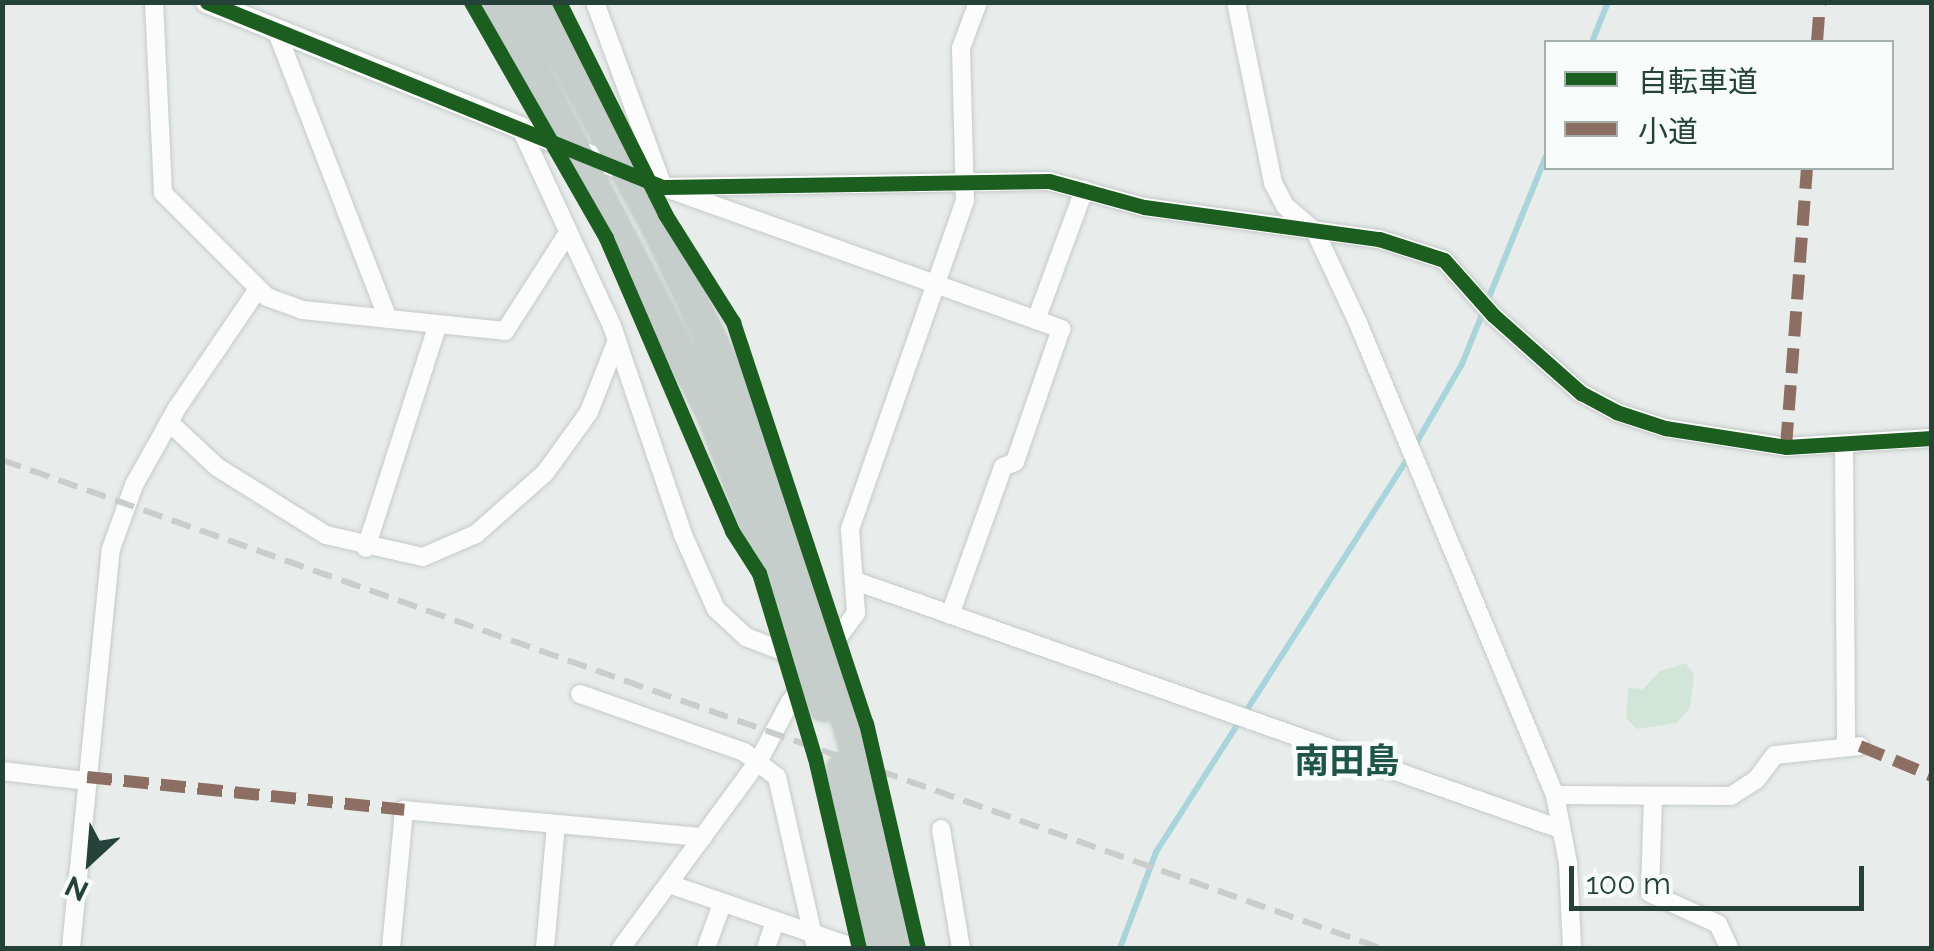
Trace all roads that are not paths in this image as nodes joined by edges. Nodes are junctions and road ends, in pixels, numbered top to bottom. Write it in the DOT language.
graph roads {
  1 [pos="154,2"];
  2 [pos="207,2"];
  3 [pos="498,2"];
  4 [pos="534,2"];
  5 [pos="595,2"];
  6 [pos="978,2"];
  7 [pos="1236,2"];
  8 [pos="276,30"];
  9 [pos="520,127"];
  10 [pos="580,150"];
  11 [pos="622,168"];
  12 [pos="967,183"];
  13 [pos="663,187"];
  14 [pos="1084,190"];
  15 [pos="1314,231"];
  16 [pos="566,236"];
  17 [pos="938,283"];
  18 [pos="258,289"];
  19 [pos="388,319"];
  20 [pos="1036,320"];
  21 [pos="438,324"];
  22 [pos="616,340"];
  23 [pos="169,422"];
  24 [pos="1932,438"];
  25 [pos="1844,448"];
  26 [pos="366,548"];
  27 [pos="858,582"];
  28 [pos="797,597"];
  29 [pos="950,615"];
  30 [pos="820,665"];
  31 [pos="580,694"];
  32 [pos="759,760"];
  33 [pos="2,771"];
  34 [pos="87,781"];
  35 [pos="1555,795"];
  36 [pos="1653,797"];
  37 [pos="556,824"];
  38 [pos="941,829"];
  39 [pos="1560,830"];
  40 [pos="703,836"];
  41 [pos="669,884"];
  42 [pos="722,904"];
  43 [pos="775,922"];
  44 [pos="815,942"];
  45 [pos="71,948"];
  46 [pos="391,948"];
  47 [pos="545,948"];
  48 [pos="621,948"];
  49 [pos="706,948"];
  50 [pos="766,948"];
  51 [pos="855,948"];
  52 [pos="873,948"];
  53 [pos="900,948"];
  54 [pos="961,948"];
  55 [pos="1572,948"];
  56 [pos="1728,948"];
  1 -- 18 [label="street"];
  2 -- 8 [label="street"];
  3 -- 10 [label="highway"];
  4 -- 11 [label="highway"];
  5 -- 13 [label="street"];
  6 -- 12 [label="street"];
  7 -- 15 [label="street"];
  8 -- 9 [label="street"];
  8 -- 19 [label="street"];
  9 -- 10 [label="street"];
  9 -- 16 [label="street"];
  10 -- 11 [label="street"];
  10 -- 28 [label="highway"];
  11 -- 13 [label="street"];
  11 -- 28 [label="highway"];
  12 -- 13 [label="street"];
  12 -- 14 [label="street"];
  12 -- 17 [label="street"];
  13 -- 17 [label="street"];
  14 -- 15 [label="street"];
  14 -- 20 [label="street"];
  15 -- 25 [label="street"];
  15 -- 35 [label="street"];
  16 -- 21 [label="street"];
  16 -- 22 [label="street"];
  17 -- 20 [label="street"];
  17 -- 27 [label="street"];
  18 -- 19 [label="street"];
  18 -- 23 [label="street"];
  19 -- 21 [label="street"];
  20 -- 29 [label="street"];
  21 -- 26 [label="street"];
  22 -- 26 [label="street"];
  22 -- 30 [label="street"];
  23 -- 26 [label="street"];
  23 -- 34 [label="street"];
  24 -- 25 [label="street"];
  25 -- 36 [label="street"];
  27 -- 29 [label="street"];
  27 -- 30 [label="street"];
  28 -- 52 [label="highway, bridge"];
  28 -- 53 [label="highway, bridge"];
  29 -- 39 [label="street"];
  30 -- 32 [label="street"];
  31 -- 32 [label="street"];
  32 -- 40 [label="street"];
  32 -- 44 [label="street"];
  33 -- 34 [label="street"];
  34 -- 45 [label="street"];
  35 -- 36 [label="street"];
  35 -- 39 [label="street"];
  36 -- 56 [label="street"];
  37 -- 40 [label="street"];
  37 -- 46 [label="street"];
  37 -- 47 [label="street"];
  38 -- 54 [label="street"];
  39 -- 55 [label="street"];
  40 -- 41 [label="street"];
  41 -- 42 [label="street"];
  41 -- 48 [label="street"];
  42 -- 43 [label="street"];
  42 -- 49 [label="street"];
  43 -- 44 [label="street"];
  43 -- 50 [label="street"];
  44 -- 51 [label="street"];
}
